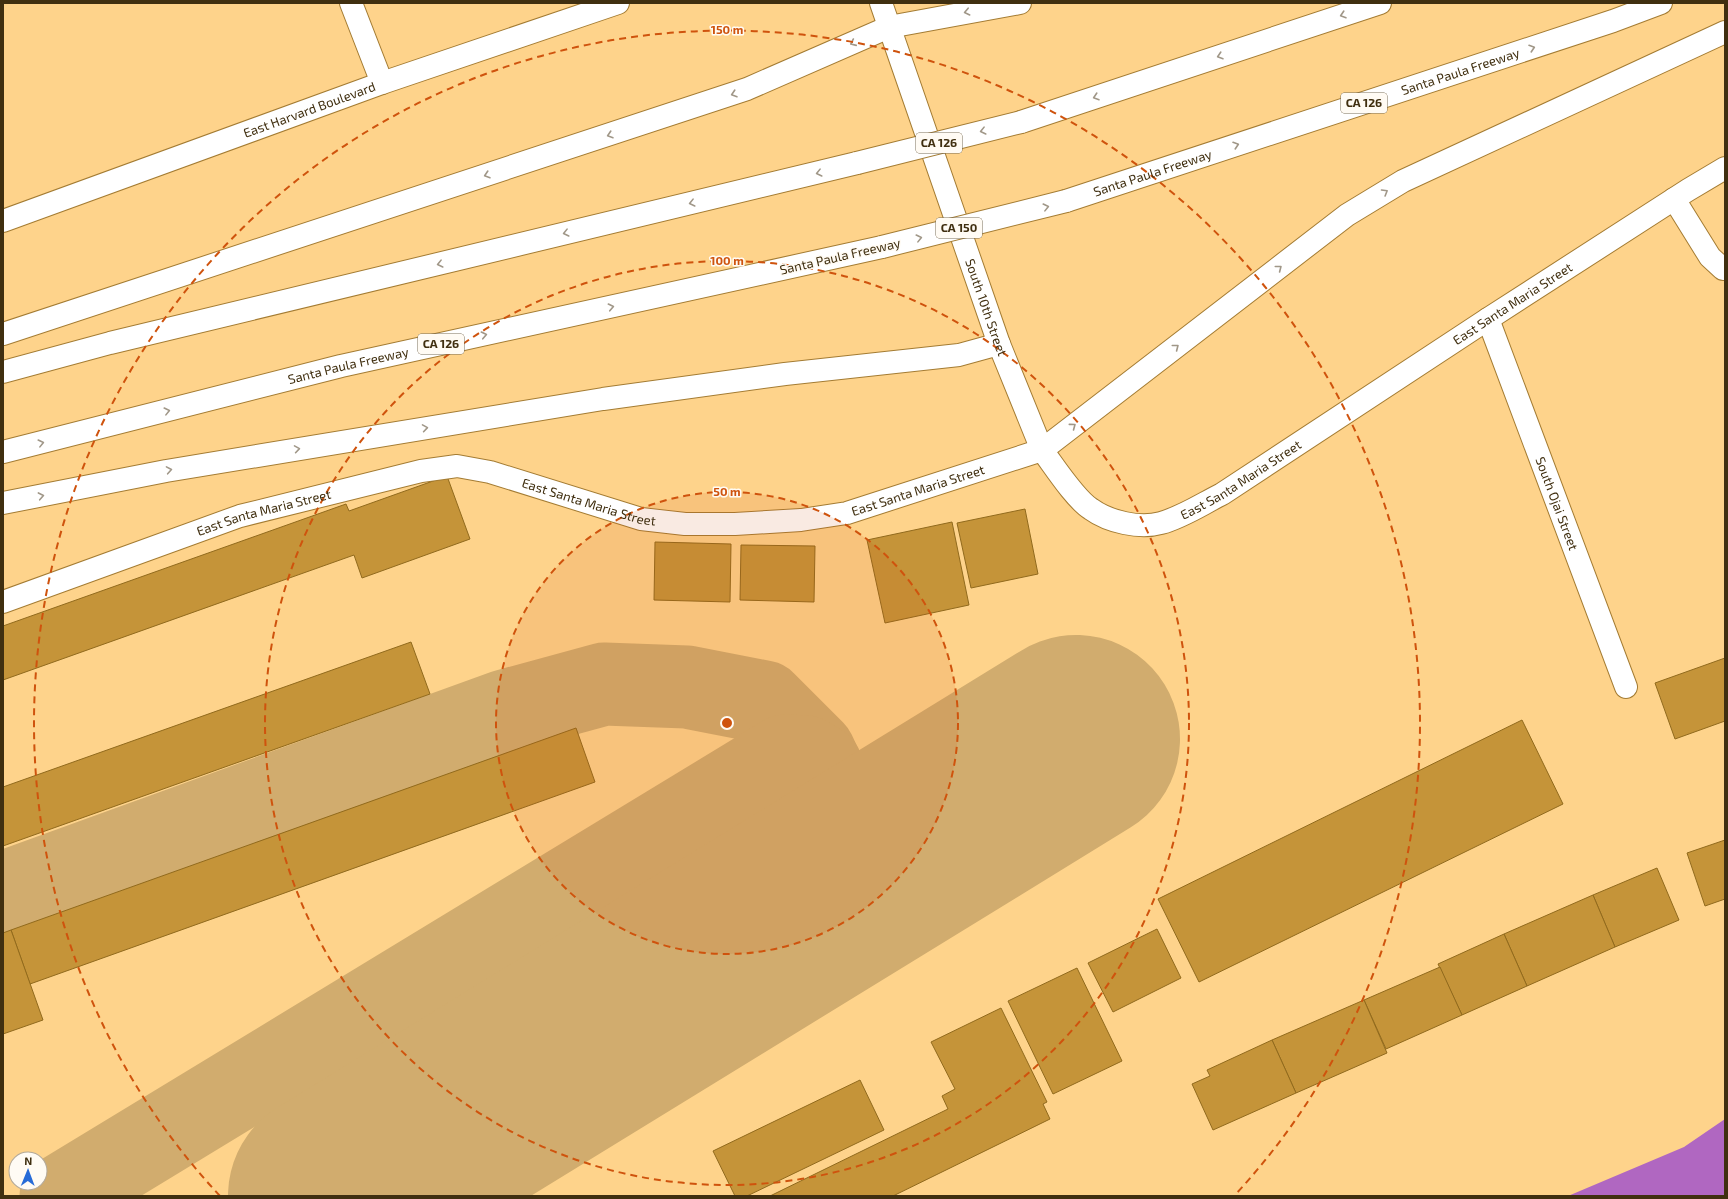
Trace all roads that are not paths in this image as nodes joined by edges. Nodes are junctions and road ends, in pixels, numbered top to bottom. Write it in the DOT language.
graph roads {
  1 [pos="351,3"];
  2 [pos="618,3"];
  3 [pos="881,3"];
  4 [pos="1020,3"];
  5 [pos="1380,3"];
  6 [pos="1661,3"];
  7 [pos="889,27"];
  8 [pos="1725,32"];
  9 [pos="382,83"];
  10 [pos="1725,168"];
  11 [pos="1674,199"];
  12 [pos="3,221"];
  13 [pos="1725,269"];
  14 [pos="1488,319"];
  15 [pos="3,334"];
  16 [pos="999,344"];
  17 [pos="3,372"];
  18 [pos="1042,450"];
  19 [pos="3,452"];
  20 [pos="3,503"];
  21 [pos="3,602"];
  22 [pos="1626,687"];
  1 -- 9 [label="main road"];
  2 -- 9 [label="main road, East Harvard Boulevard"];
  3 -- 7 [label="main road, South 10th Street / CA 150"];
  4 -- 7 [label="main road, one-way"];
  5 -- 17 [label="main road, CA 126, one-way, bridge"];
  19 -- 6 [label="main road, Santa Paula Freeway / CA 126, one-way, bridge"];
  7 -- 15 [label="main road, one-way"];
  7 -- 16 [label="main road, South 10th Street / CA 150"];
  18 -- 8 [label="main road, one-way"];
  9 -- 12 [label="main road, East Harvard Boulevard"];
  10 -- 11 [label="main road, East Santa Maria Street"];
  11 -- 13 [label="main road"];
  11 -- 14 [label="main road, East Santa Maria Street"];
  14 -- 18 [label="main road, East Santa Maria Street"];
  14 -- 22 [label="main road, South Ojai Street"];
  16 -- 18 [label="main road, South 10th Street / CA 150"];
  20 -- 16 [label="main road, one-way"];
  18 -- 21 [label="main road, East Santa Maria Street"];
}
